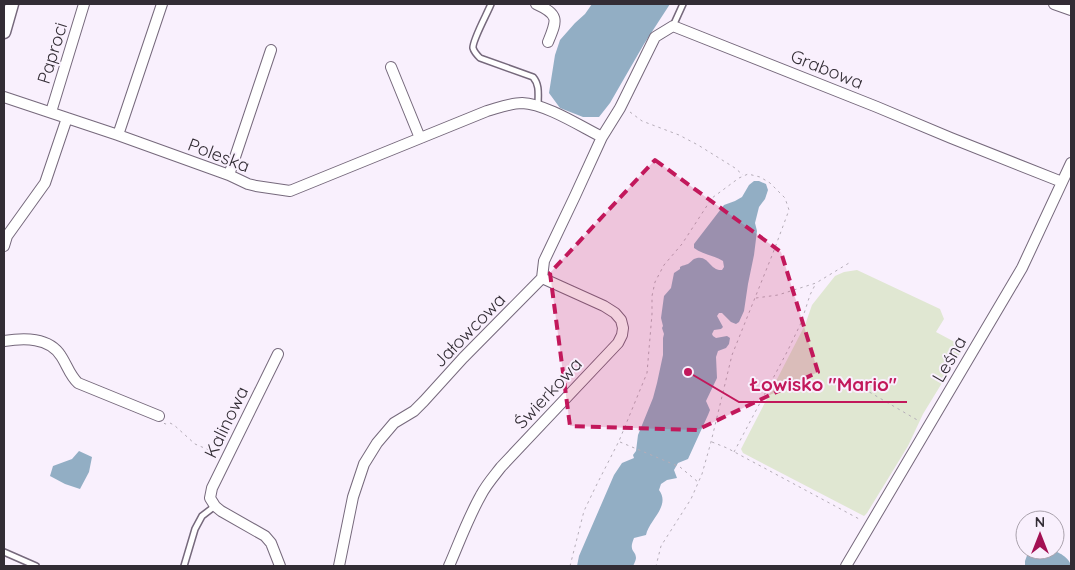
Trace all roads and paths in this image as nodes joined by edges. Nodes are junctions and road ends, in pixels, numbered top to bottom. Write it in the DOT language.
graph roads {
  1 [pos="12,4"];
  2 [pos="84,4"];
  3 [pos="162,4"];
  4 [pos="492,4"];
  5 [pos="536,4"];
  6 [pos="683,4"];
  7 [pos="1054,4"];
  8 [pos="1071,10"];
  9 [pos="673,26"];
  10 [pos="4,32"];
  11 [pos="548,42"];
  12 [pos="271,50"];
  13 [pos="391,67"];
  14 [pos="4,97"];
  15 [pos="538,106"];
  16 [pos="621,107"];
  17 [pos="51,112"];
  18 [pos="67,118"];
  19 [pos="118,135"];
  20 [pos="602,137"];
  21 [pos="420,138"];
  22 [pos="1071,163"];
  23 [pos="229,175"];
  24 [pos="744,176"];
  25 [pos="1062,182"];
  26 [pos="4,246"];
  27 [pos="848,263"];
  28 [pos="542,278"];
  29 [pos="816,283"];
  30 [pos="755,298"];
  31 [pos="4,341"];
  32 [pos="278,354"];
  33 [pos="846,378"];
  34 [pos="159,416"];
  35 [pos="929,426"];
  36 [pos="620,441"];
  37 [pos="711,442"];
  38 [pos="734,452"];
  39 [pos="228,454"];
  40 [pos="698,482"];
  41 [pos="215,506"];
  42 [pos="870,527"];
  43 [pos="4,552"];
  44 [pos="36,566"];
  45 [pos="184,566"];
  46 [pos="280,566"];
  47 [pos="339,566"];
  48 [pos="448,566"];
  49 [pos="570,566"];
  50 [pos="656,566"];
  51 [pos="846,566"];
  1 -- 10 [label="street"];
  2 -- 17 [label="street, Paproci"];
  3 -- 19 [label="street"];
  4 -- 15 [label="lane"];
  5 -- 11 [label="street"];
  6 -- 9 [label="lane"];
  7 -- 8 [label="street"];
  9 -- 16 [label="street"];
  9 -- 25 [label="street, Grabowa"];
  12 -- 23 [label="street"];
  13 -- 21 [label="street"];
  14 -- 17 [label="street, Poleska"];
  15 -- 20 [label="street, Poleska"];
  15 -- 21 [label="street, Poleska"];
  16 -- 20 [label="street"];
  16 -- 24 [label="path"];
  17 -- 18 [label="street, Poleska"];
  18 -- 19 [label="street, Poleska"];
  18 -- 26 [label="street"];
  19 -- 23 [label="street, Poleska"];
  20 -- 28 [label="street"];
  21 -- 23 [label="street, Poleska"];
  22 -- 25 [label="street, Leśna"];
  24 -- 30 [label="path"];
  24 -- 36 [label="path"];
  25 -- 35 [label="street, Leśna"];
  27 -- 29 [label="path"];
  28 -- 47 [label="street, Jałowcowa"];
  28 -- 48 [label="street, Świerkowa"];
  29 -- 30 [label="path"];
  29 -- 38 [label="path"];
  30 -- 37 [label="path"];
  31 -- 34 [label="street"];
  32 -- 39 [label="street, Kalinowa"];
  33 -- 35 [label="path"];
  34 -- 39 [label="path"];
  35 -- 42 [label="street, Leśna"];
  36 -- 40 [label="path"];
  36 -- 49 [label="path"];
  37 -- 38 [label="path"];
  37 -- 40 [label="path"];
  38 -- 42 [label="path"];
  39 -- 41 [label="street, Kalinowa"];
  40 -- 50 [label="path"];
  41 -- 45 [label="lane"];
  41 -- 46 [label="street"];
  42 -- 51 [label="street, Leśna"];
  43 -- 44 [label="lane"];
}
